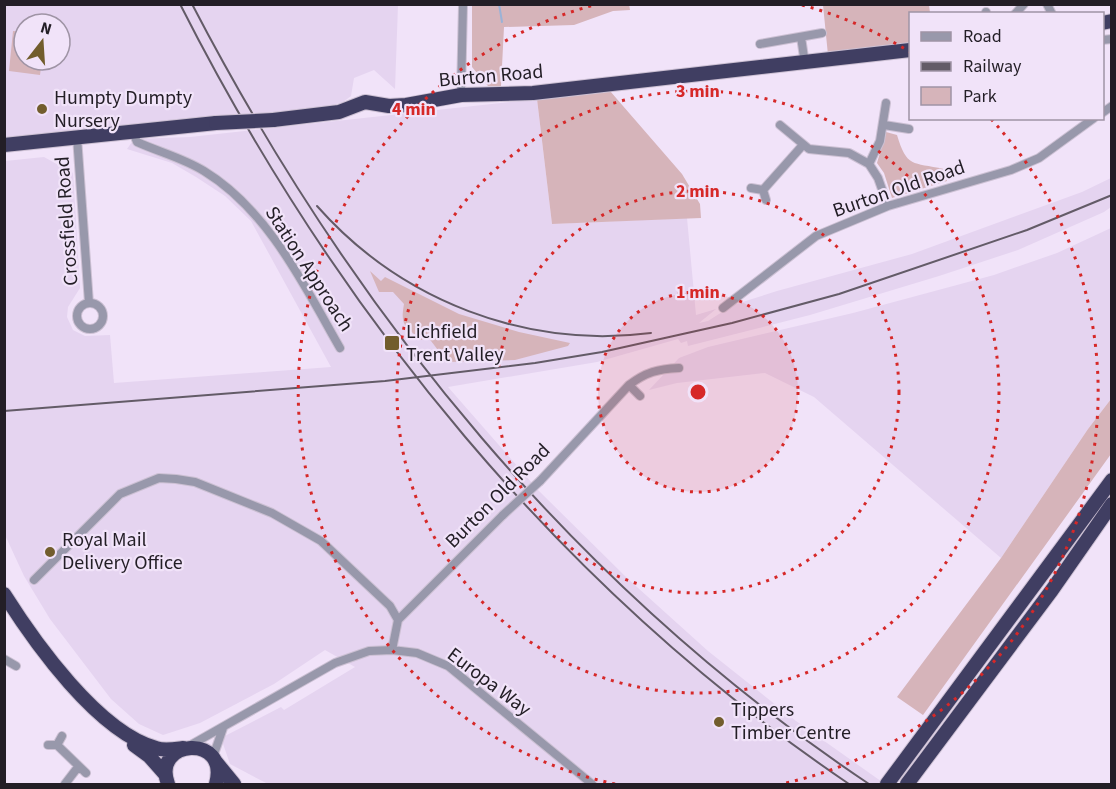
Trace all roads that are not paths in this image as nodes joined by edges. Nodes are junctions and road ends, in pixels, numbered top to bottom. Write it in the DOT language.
graph roads {
  1 [pos="463,4"];
  2 [pos="822,33"];
  3 [pos="801,37"];
  4 [pos="764,46"];
  5 [pos="909,50"];
  6 [pos="805,64"];
  7 [pos="461,95"];
  8 [pos="886,103"];
  9 [pos="1091,120"];
  10 [pos="780,125"];
  11 [pos="884,125"];
  12 [pos="909,129"];
  13 [pos="133,132"];
  14 [pos="78,137"];
  15 [pos="4,145"];
  16 [pos="802,146"];
  17 [pos="869,164"];
  18 [pos="751,188"];
  19 [pos="763,190"];
  20 [pos="766,200"];
  21 [pos="888,206"];
  22 [pos="89,303"];
  23 [pos="723,308"];
  24 [pos="340,348"];
  25 [pos="679,368"];
  26 [pos="629,385"];
  27 [pos="640,396"];
  28 [pos="1112,480"];
  29 [pos="1112,504"];
  30 [pos="34,580"];
  31 [pos="4,594"];
  32 [pos="398,620"];
  33 [pos="392,650"];
  34 [pos="4,659"];
  35 [pos="16,666"];
  36 [pos="99,712"];
  37 [pos="223,728"];
  38 [pos="62,736"];
  39 [pos="185,748"];
  40 [pos="214,759"];
  41 [pos="78,767"];
  42 [pos="86,773"];
  43 [pos="167,779"];
  44 [pos="892,779"];
  45 [pos="65,784"];
  46 [pos="216,784"];
  47 [pos="234,784"];
  48 [pos="592,784"];
  49 [pos="907,784"];
  1 -- 7 [label="street"];
  2 -- 3 [label="street"];
  3 -- 4 [label="street"];
  3 -- 6 [label="street"];
  5 -- 6 [label="highway, Burton Road"];
  6 -- 7 [label="highway, Burton Road"];
  7 -- 13 [label="highway, Burton Road, bridge"];
  8 -- 11 [label="street"];
  9 -- 21 [label="street, Burton Old Road"];
  10 -- 16 [label="street"];
  11 -- 12 [label="street"];
  11 -- 17 [label="street"];
  13 -- 14 [label="highway, Burton Road"];
  13 -- 24 [label="street, Station Approach"];
  14 -- 15 [label="highway, Burton Road"];
  14 -- 22 [label="street, Crossfield Road"];
  16 -- 17 [label="street"];
  16 -- 19 [label="street"];
  17 -- 21 [label="street"];
  18 -- 19 [label="street"];
  19 -- 20 [label="street"];
  21 -- 23 [label="street, Burton Old Road"];
  25 -- 26 [label="street, Burton Old Road"];
  26 -- 27 [label="street"];
  26 -- 32 [label="street, Burton Old Road, bridge"];
  28 -- 44 [label="highway"];
  29 -- 49 [label="highway"];
  30 -- 32 [label="street"];
  31 -- 36 [label="highway"];
  32 -- 33 [label="street"];
  33 -- 37 [label="street, Europa Way"];
  33 -- 48 [label="street, Europa Way"];
  34 -- 35 [label="street"];
  36 -- 39 [label="highway"];
  36 -- 43 [label="highway"];
  37 -- 39 [label="street, Europa Way"];
  37 -- 40 [label="street"];
  38 -- 41 [label="street"];
  39 -- 40 [label="highway"];
  39 -- 43 [label="highway"];
  40 -- 46 [label="highway"];
  40 -- 47 [label="highway"];
  41 -- 42 [label="street"];
  41 -- 45 [label="street"];
}
